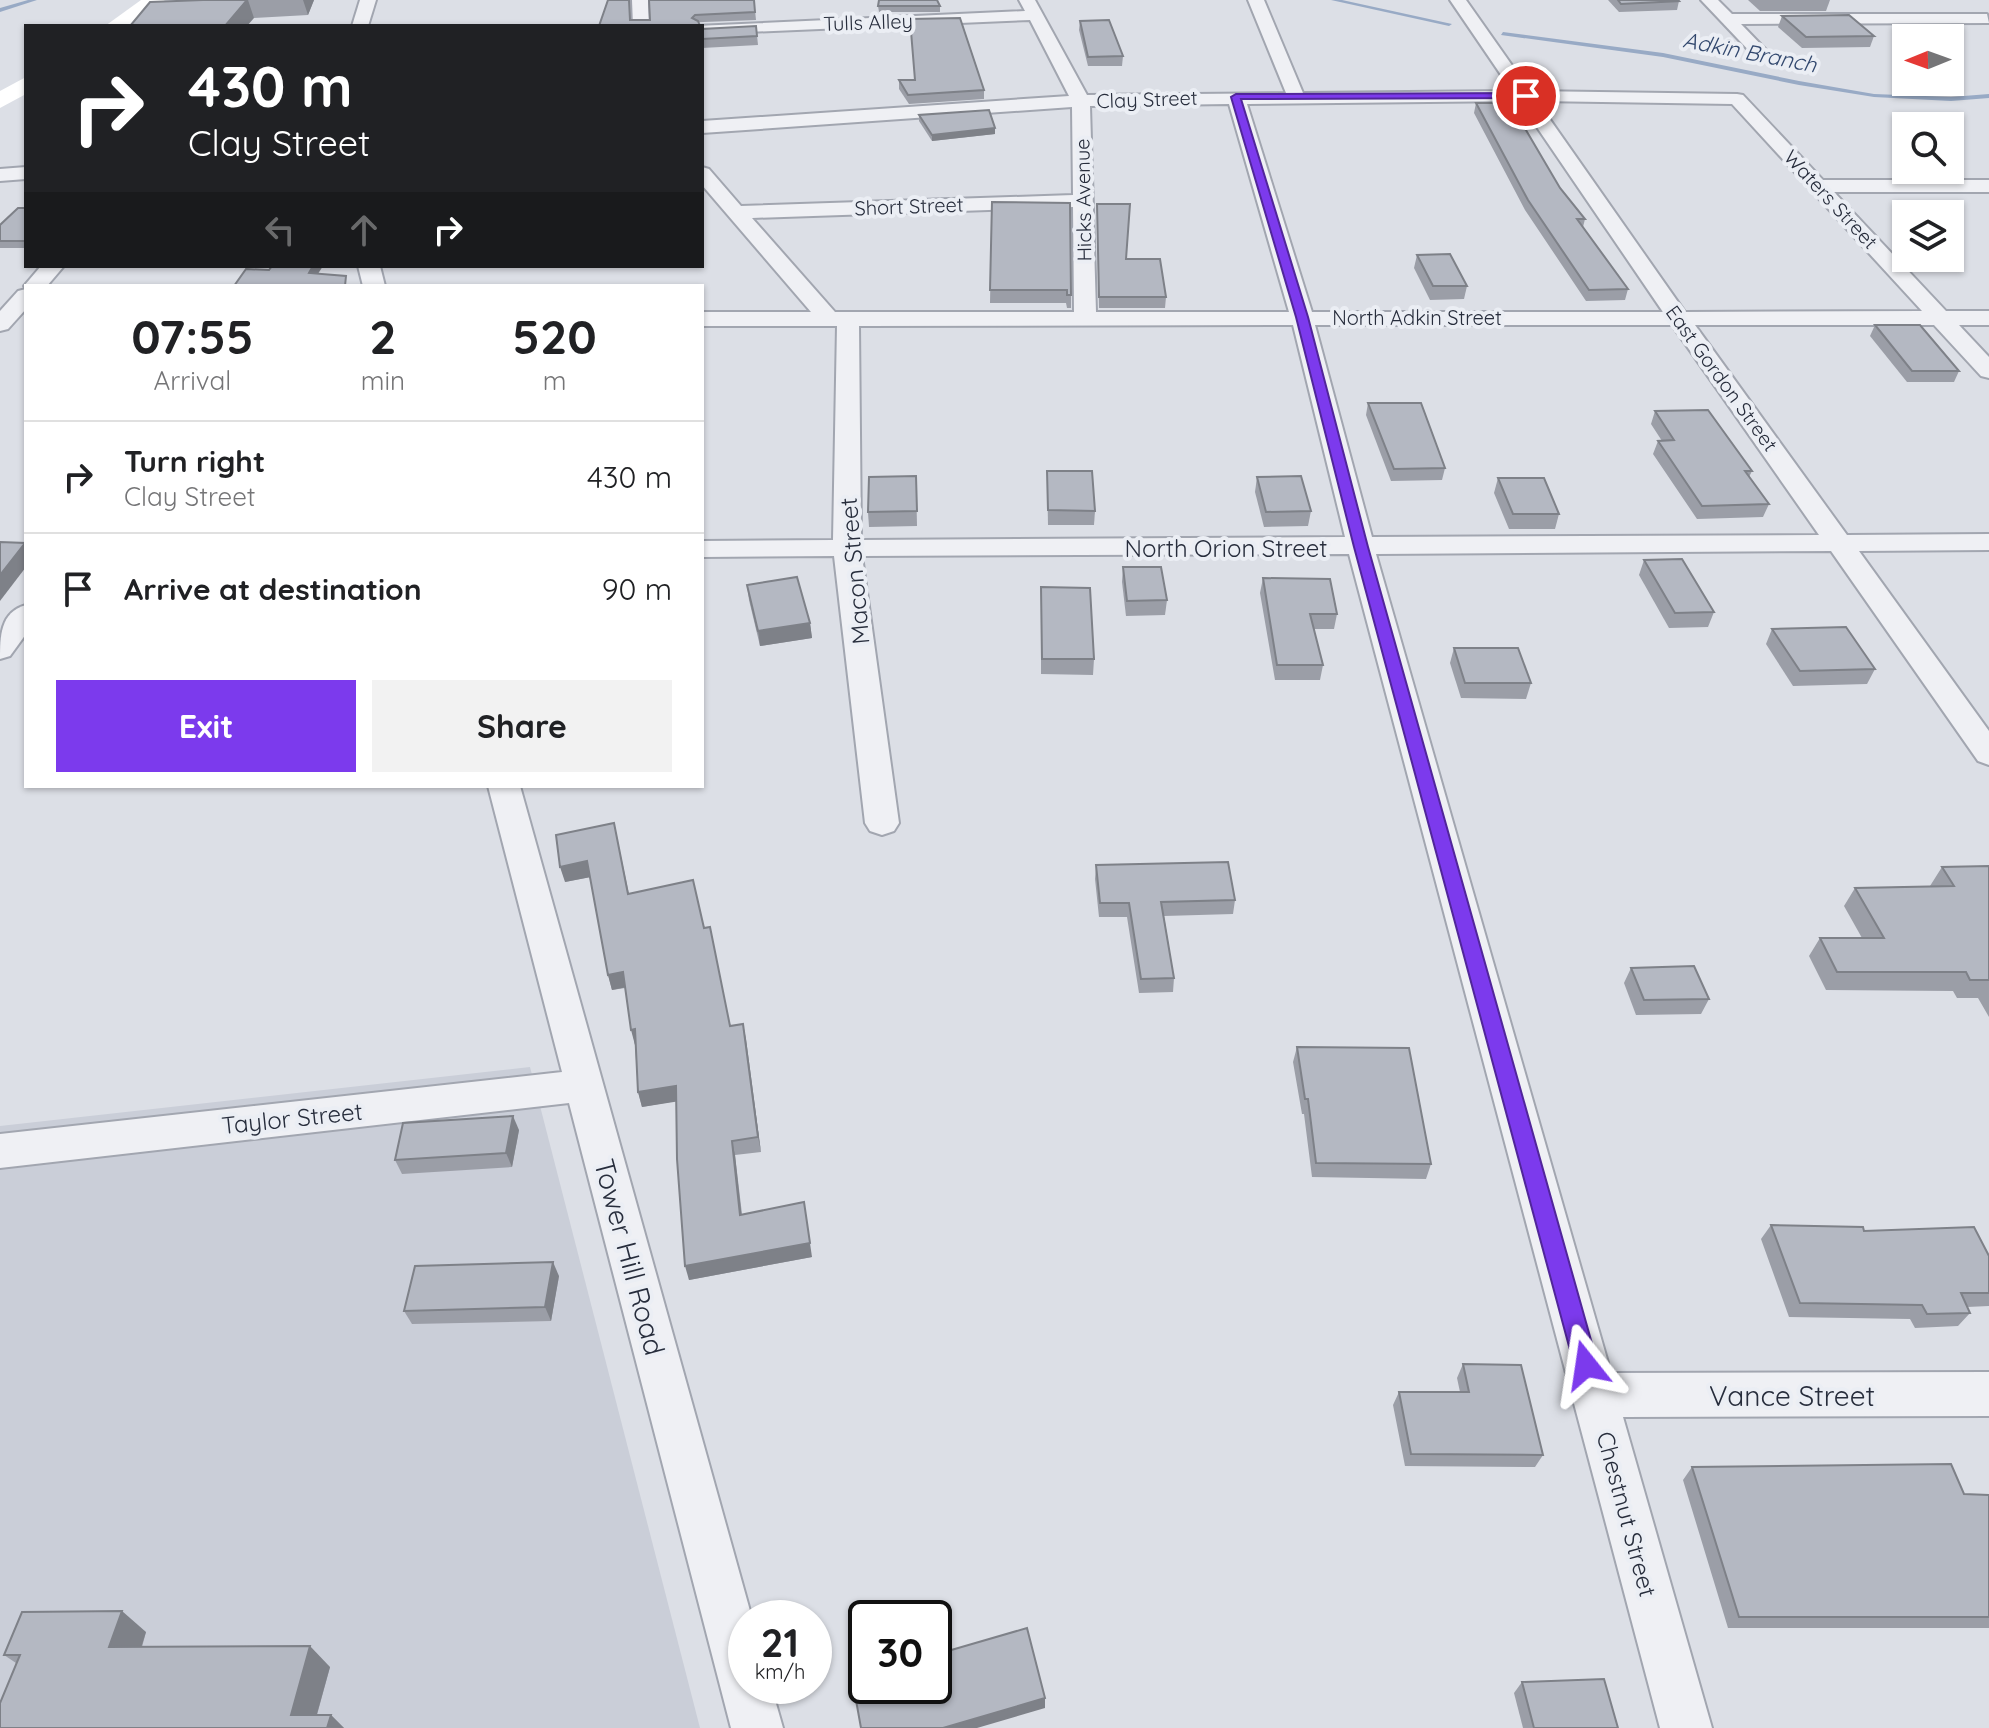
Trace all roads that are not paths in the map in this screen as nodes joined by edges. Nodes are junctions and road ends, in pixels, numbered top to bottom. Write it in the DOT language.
graph roads {
  1 [pos="155,0"];
  2 [pos="368,0"];
  3 [pos="640,0"];
  4 [pos="1256,0"];
  5 [pos="1458,0"];
  6 [pos="1709,0"];
  7 [pos="1962,0"];
  8 [pos="1031,7"];
  9 [pos="1730,19"];
  10 [pos="1988,20"];
  11 [pos="118,24"];
  12 [pos="361,24"];
  13 [pos="641,24"];
  14 [pos="704,29"];
  15 [pos="1761,53"];
  16 [pos="24,85"];
  17 [pos="1296,96"];
  18 [pos="1526,96"];
  19 [pos="1236,97"];
  20 [pos="1737,99"];
  21 [pos="0,101"];
  22 [pos="1080,101"];
  23 [pos="704,127"];
  24 [pos="24,173"];
  25 [pos="0,175"];
  26 [pos="704,175"];
  27 [pos="1819,186"];
  28 [pos="1989,186"];
  29 [pos="1083,201"];
  30 [pos="736,212"];
  31 [pos="51,268"];
  32 [pos="37,284"];
  33 [pos="24,299"];
  34 [pos="1085,317"];
  35 [pos="1302,317"];
  36 [pos="1678,317"];
  37 [pos="838,318"];
  38 [pos="1941,318"];
  39 [pos="1989,318"];
  40 [pos="8,319"];
  41 [pos="704,319"];
  42 [pos="1989,371"];
  43 [pos="1989,542"];
  44 [pos="1842,544"];
  45 [pos="1361,547"];
  46 [pos="704,549"];
  47 [pos="847,549"];
  48 [pos="24,617"];
  49 [pos="0,650"];
  50 [pos="1989,754"];
  51 [pos="505,788"];
  52 [pos="882,823"];
  53 [pos="584,1085"];
  54 [pos="0,1151"];
  55 [pos="1989,1394"];
  56 [pos="1595,1395"];
  57 [pos="757,1728"];
  58 [pos="1686,1728"];
  1 -- 11 [label="street"];
  2 -- 12 [label="street"];
  3 -- 13 [label="street"];
  4 -- 17 [label="street"];
  5 -- 18 [label="street, East Gordon Street"];
  6 -- 9 [label="street"];
  7 -- 10 [label="street"];
  8 -- 14 [label="street, Tulls Alley"];
  8 -- 22 [label="street, Hicks Avenue"];
  9 -- 10 [label="street"];
  9 -- 15 [label="street"];
  16 -- 21 [label="street"];
  17 -- 18 [label="street, Clay Street"];
  17 -- 19 [label="street, Clay Street"];
  18 -- 20 [label="street, Clay Street"];
  18 -- 36 [label="street, East Gordon Street"];
  19 -- 22 [label="street, Clay Street"];
  19 -- 35 [label="street, Chestnut Street"];
  20 -- 27 [label="street, Waters Street"];
  22 -- 23 [label="street, Clay Street"];
  22 -- 29 [label="street, Hicks Avenue"];
  24 -- 25 [label="street"];
  26 -- 30 [label="street"];
  27 -- 28 [label="street"];
  27 -- 38 [label="street, Waters Street"];
  29 -- 30 [label="street, Short Street"];
  29 -- 34 [label="street, Hicks Avenue"];
  30 -- 37 [label="street"];
  31 -- 32 [label="street"];
  33 -- 40 [label="street"];
  34 -- 35 [label="street, North Adkin Street"];
  34 -- 37 [label="street, North Adkin Street"];
  35 -- 36 [label="street, North Adkin Street"];
  35 -- 45 [label="street, Chestnut Street"];
  36 -- 38 [label="street, North Adkin Street"];
  36 -- 44 [label="street, East Gordon Street"];
  37 -- 41 [label="street, North Adkin Street"];
  37 -- 47 [label="street, Macon Street"];
  38 -- 39 [label="street, North Adkin Street"];
  38 -- 42 [label="street, Waters Street"];
  43 -- 44 [label="street, North Orion Street"];
  44 -- 45 [label="street, North Orion Street"];
  44 -- 50 [label="street, East Gordon Street"];
  45 -- 47 [label="street, North Orion Street"];
  45 -- 56 [label="street, Chestnut Street"];
  46 -- 47 [label="street, North Orion Street"];
  47 -- 52 [label="street, Macon Street"];
  48 -- 49 [label="street"];
  51 -- 53 [label="street, Tower Hill Road"];
  53 -- 54 [label="street, Taylor Street"];
  53 -- 57 [label="street, Tower Hill Road"];
  55 -- 56 [label="street, Vance Street"];
  56 -- 58 [label="street, Chestnut Street"];
}
